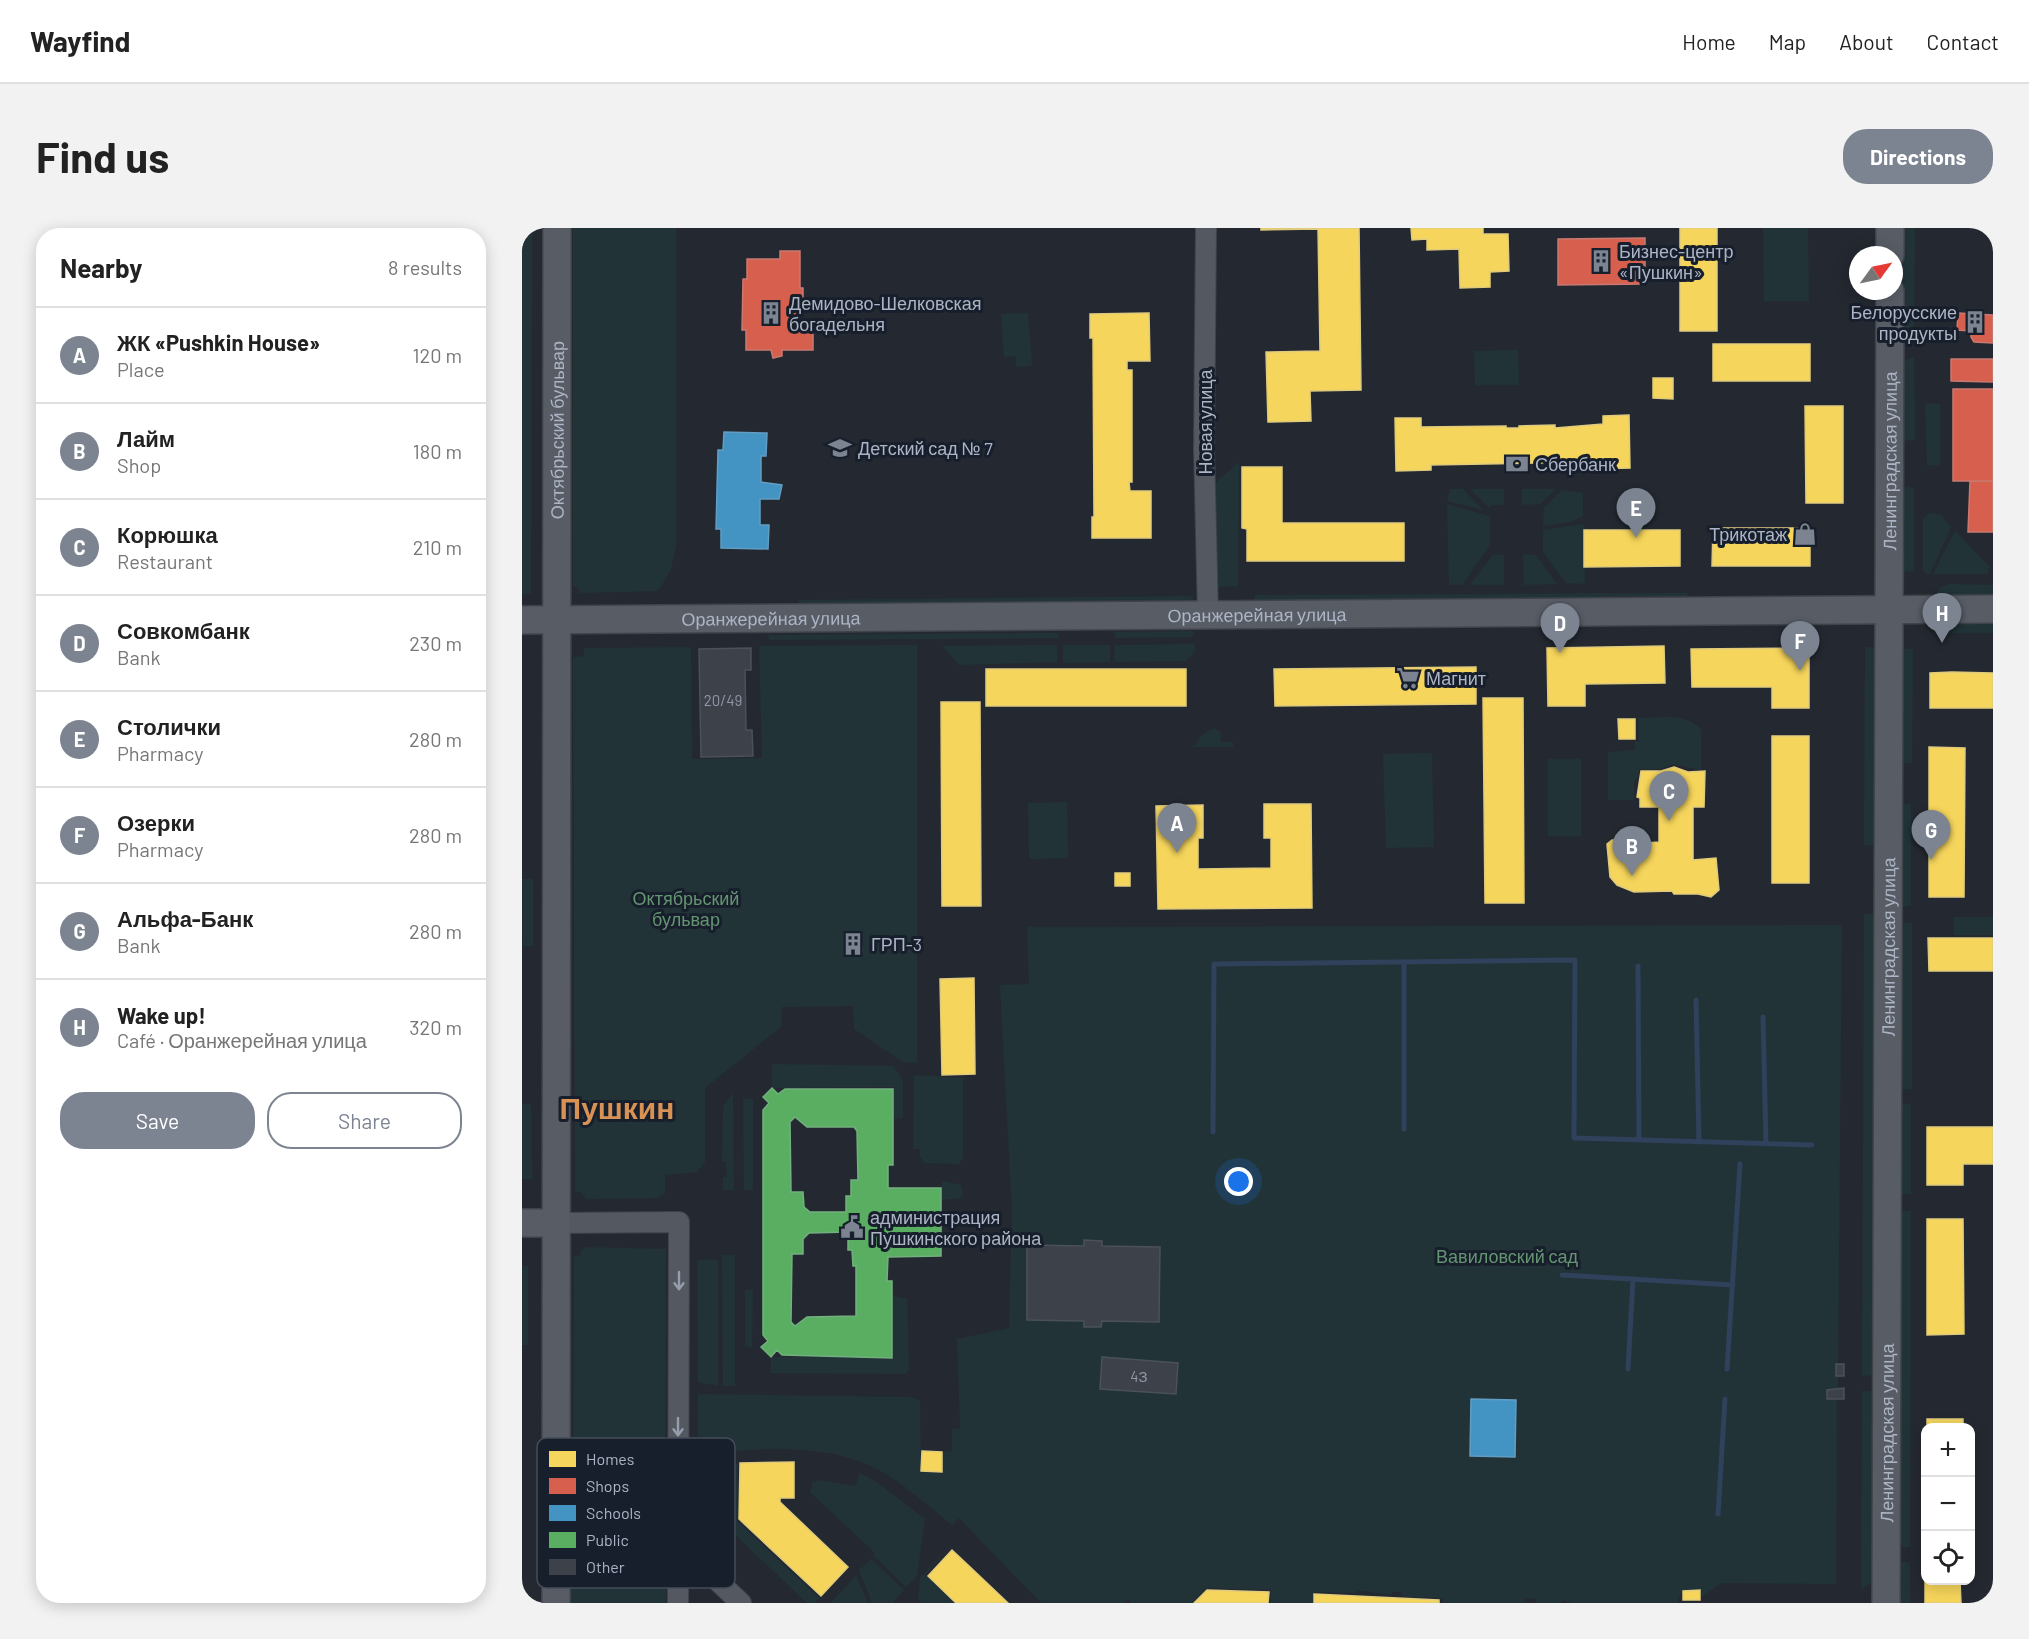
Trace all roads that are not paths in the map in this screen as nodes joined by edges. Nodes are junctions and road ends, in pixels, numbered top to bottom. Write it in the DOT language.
graph roads {
  1 [pos="557,228"];
  2 [pos="1206,228"];
  3 [pos="1890,228"];
  4 [pos="1890,246"];
  5 [pos="1890,300"];
  6 [pos="1993,609"];
  7 [pos="1889,611"];
  8 [pos="1208,616"];
  9 [pos="522,621"];
  10 [pos="556,621"];
  11 [pos="522,1223"];
  12 [pos="556,1223"];
  13 [pos="556,1438"];
  14 [pos="678,1438"];
  15 [pos="725,1588"];
  16 [pos="741,1603"];
  17 [pos="1886,1603"];
  1 -- 10 [label="street, Октябрьский бульвар"];
  2 -- 8 [label="street, Новая улица"];
  3 -- 4 [label="street"];
  5 -- 7 [label="street, Ленинградская улица"];
  6 -- 7 [label="street, Оранжерейная улица"];
  7 -- 8 [label="street, Оранжерейная улица"];
  7 -- 17 [label="street, Ленинградская улица"];
  8 -- 10 [label="street, Оранжерейная улица"];
  9 -- 10 [label="street, Оранжерейная улица"];
  10 -- 12 [label="street, Октябрьский бульвар"];
  11 -- 12 [label="street"];
  12 -- 13 [label="street, Октябрьский бульвар"];
  12 -- 14 [label="street, one-way"];
  15 -- 16 [label="street"];
}
